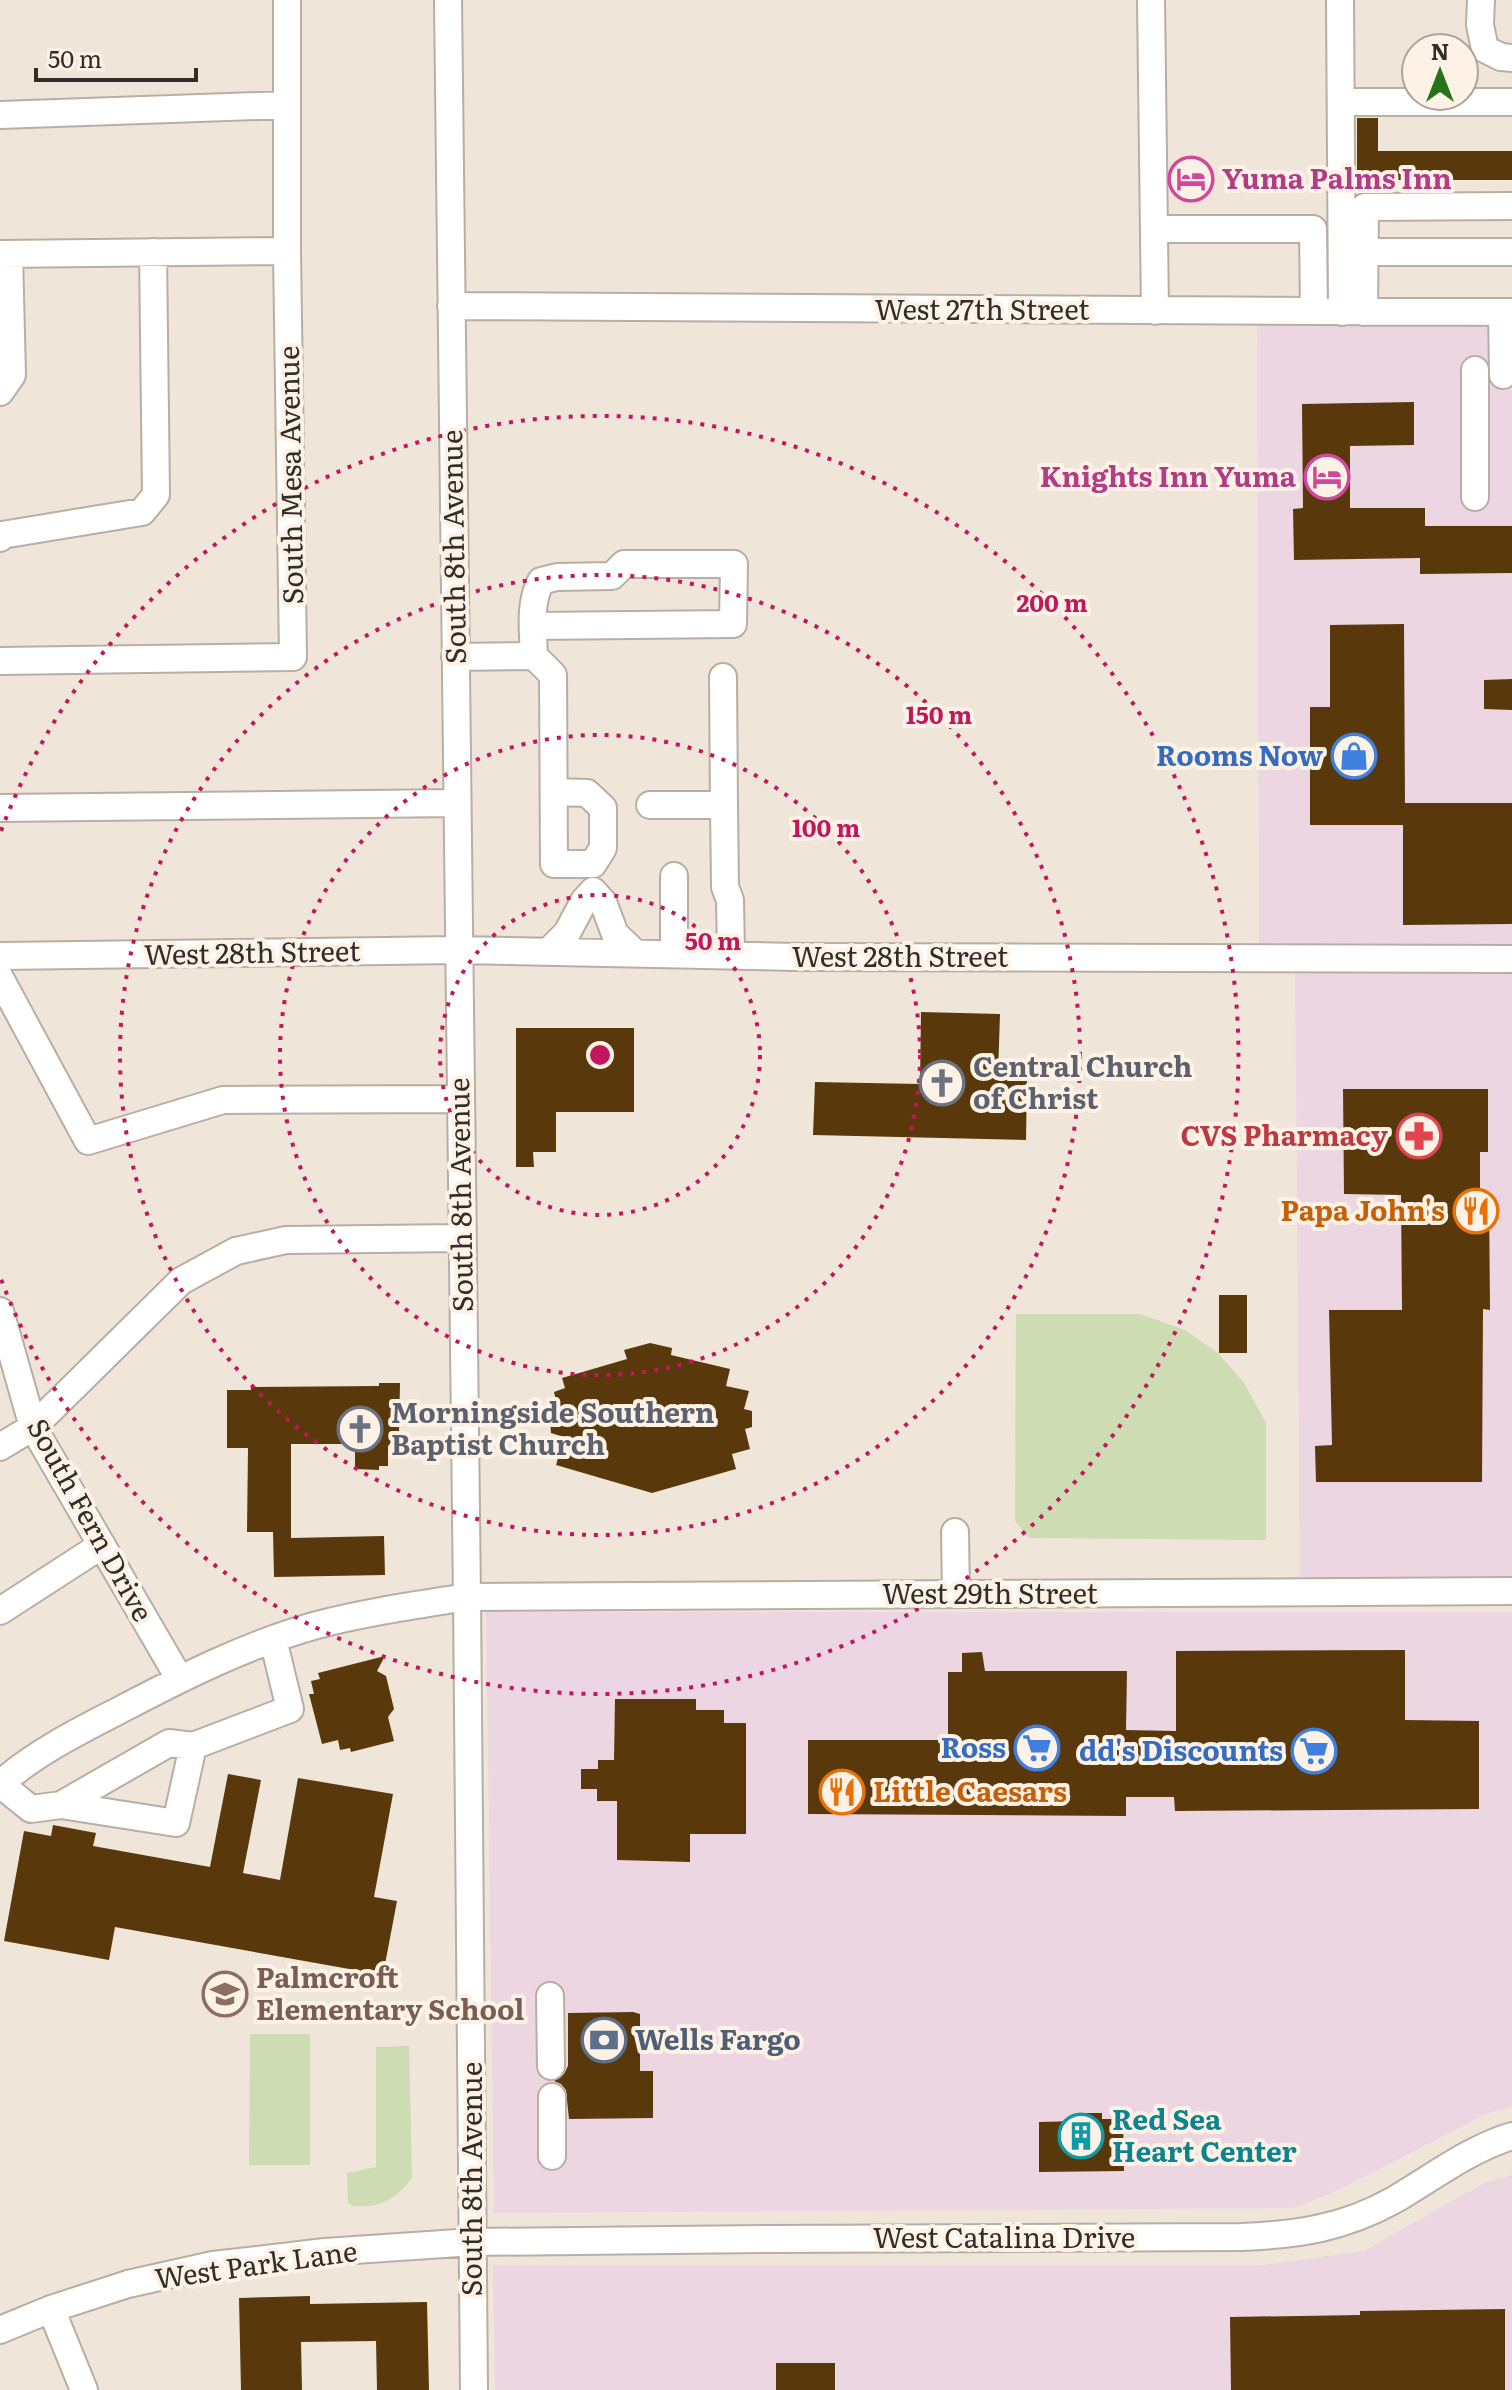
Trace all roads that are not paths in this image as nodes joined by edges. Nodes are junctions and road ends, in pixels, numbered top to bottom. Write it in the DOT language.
graph roads {
  1 [pos="287,0"];
  2 [pos="448,0"];
  3 [pos="1151,0"];
  4 [pos="1340,0"];
  5 [pos="1481,0"];
  6 [pos="1495,0"];
  7 [pos="1512,40"];
  8 [pos="1512,58"];
  9 [pos="1342,102"];
  10 [pos="1512,102"];
  11 [pos="287,105"];
  12 [pos="0,115"];
  13 [pos="1512,206"];
  14 [pos="1154,229"];
  15 [pos="287,251"];
  16 [pos="153,252"];
  17 [pos="1365,252"];
  18 [pos="1512,252"];
  19 [pos="5,254"];
  20 [pos="451,306"];
  21 [pos="1155,311"];
  22 [pos="1314,311"];
  23 [pos="1353,312"];
  24 [pos="1507,312"];
  25 [pos="1475,370"];
  26 [pos="1503,375"];
  27 [pos="0,392"];
  28 [pos="1475,497"];
  29 [pos="0,538"];
  30 [pos="533,626"];
  31 [pos="534,656"];
  32 [pos="455,657"];
  33 [pos="0,661"];
  34 [pos="723,677"];
  35 [pos="554,792"];
  36 [pos="457,803"];
  37 [pos="650,805"];
  38 [pos="724,805"];
  39 [pos="0,808"];
  40 [pos="593,864"];
  41 [pos="674,876"];
  42 [pos="593,891"];
  43 [pos="458,950"];
  44 [pos="548,952"];
  45 [pos="635,953"];
  46 [pos="674,953"];
  47 [pos="731,954"];
  48 [pos="0,956"];
  49 [pos="1512,959"];
  50 [pos="0,978"];
  51 [pos="460,1099"];
  52 [pos="462,1238"];
  53 [pos="0,1311"];
  54 [pos="33,1427"];
  55 [pos="0,1447"];
  56 [pos="955,1532"];
  57 [pos="102,1545"];
  58 [pos="1512,1591"];
  59 [pos="956,1594"];
  60 [pos="467,1597"];
  61 [pos="0,1611"];
  62 [pos="273,1639"];
  63 [pos="179,1678"];
  64 [pos="193,1746"];
  65 [pos="0,1784"];
  66 [pos="61,1805"];
  67 [pos="550,1996"];
  68 [pos="551,2066"];
  69 [pos="552,2097"];
  70 [pos="1509,2145"];
  71 [pos="552,2156"];
  72 [pos="473,2242"];
  73 [pos="51,2309"];
  74 [pos="0,2330"];
  75 [pos="84,2390"];
  76 [pos="474,2390"];
  1 -- 11 [label="street, South Mesa Avenue"];
  2 -- 20 [label="street, South 8th Avenue"];
  3 -- 14 [label="street"];
  4 -- 9 [label="street"];
  5 -- 8 [label="street"];
  6 -- 7 [label="street"];
  9 -- 10 [label="street"];
  9 -- 23 [label="street"];
  11 -- 12 [label="street"];
  11 -- 15 [label="street, South Mesa Avenue"];
  13 -- 17 [label="street"];
  14 -- 21 [label="street"];
  14 -- 22 [label="street"];
  15 -- 16 [label="street"];
  15 -- 33 [label="street, South Mesa Avenue"];
  16 -- 19 [label="street"];
  16 -- 29 [label="street"];
  17 -- 18 [label="street"];
  17 -- 23 [label="street"];
  19 -- 27 [label="street"];
  20 -- 21 [label="street, West 27th Street"];
  20 -- 32 [label="street, South 8th Avenue"];
  21 -- 22 [label="street, West 27th Street"];
  22 -- 23 [label="street, West 27th Street"];
  23 -- 24 [label="street, West 27th Street"];
  24 -- 26 [label="street"];
  25 -- 28 [label="street"];
  30 -- 30 [label="street"];
  30 -- 31 [label="street"];
  31 -- 32 [label="street"];
  31 -- 35 [label="street"];
  32 -- 36 [label="street, South 8th Avenue"];
  34 -- 38 [label="street"];
  35 -- 40 [label="street"];
  35 -- 40 [label="street"];
  36 -- 39 [label="street"];
  36 -- 43 [label="street, South 8th Avenue"];
  37 -- 38 [label="street"];
  38 -- 47 [label="street"];
  40 -- 42 [label="street"];
  41 -- 46 [label="street"];
  42 -- 44 [label="street"];
  42 -- 45 [label="street"];
  43 -- 44 [label="street, West 28th Street"];
  43 -- 48 [label="street, West 28th Street"];
  43 -- 51 [label="street, South 8th Avenue"];
  44 -- 45 [label="street, West 28th Street"];
  45 -- 46 [label="street, West 28th Street"];
  46 -- 47 [label="street, West 28th Street"];
  47 -- 49 [label="street, West 28th Street"];
  50 -- 51 [label="street"];
  51 -- 52 [label="street, South 8th Avenue"];
  52 -- 54 [label="street"];
  52 -- 60 [label="street, South 8th Avenue"];
  53 -- 54 [label="street, South Fern Drive"];
  54 -- 55 [label="street"];
  54 -- 57 [label="street, South Fern Drive"];
  56 -- 59 [label="street"];
  57 -- 61 [label="street"];
  57 -- 63 [label="street, South Fern Drive"];
  58 -- 59 [label="street, West 29th Street"];
  59 -- 60 [label="street, West 29th Street"];
  60 -- 62 [label="street, West 29th Street"];
  60 -- 72 [label="street, South 8th Avenue"];
  62 -- 63 [label="street, West 29th Street"];
  62 -- 64 [label="street"];
  63 -- 65 [label="street, West 29th Street"];
  64 -- 66 [label="street"];
  64 -- 66 [label="street"];
  65 -- 66 [label="street"];
  67 -- 68 [label="street"];
  69 -- 71 [label="street"];
  70 -- 72 [label="street, West Catalina Drive"];
  72 -- 73 [label="street, West Park Lane"];
  72 -- 76 [label="street, South 8th Avenue"];
  73 -- 74 [label="street, West Park Lane"];
  73 -- 75 [label="street"];
}
